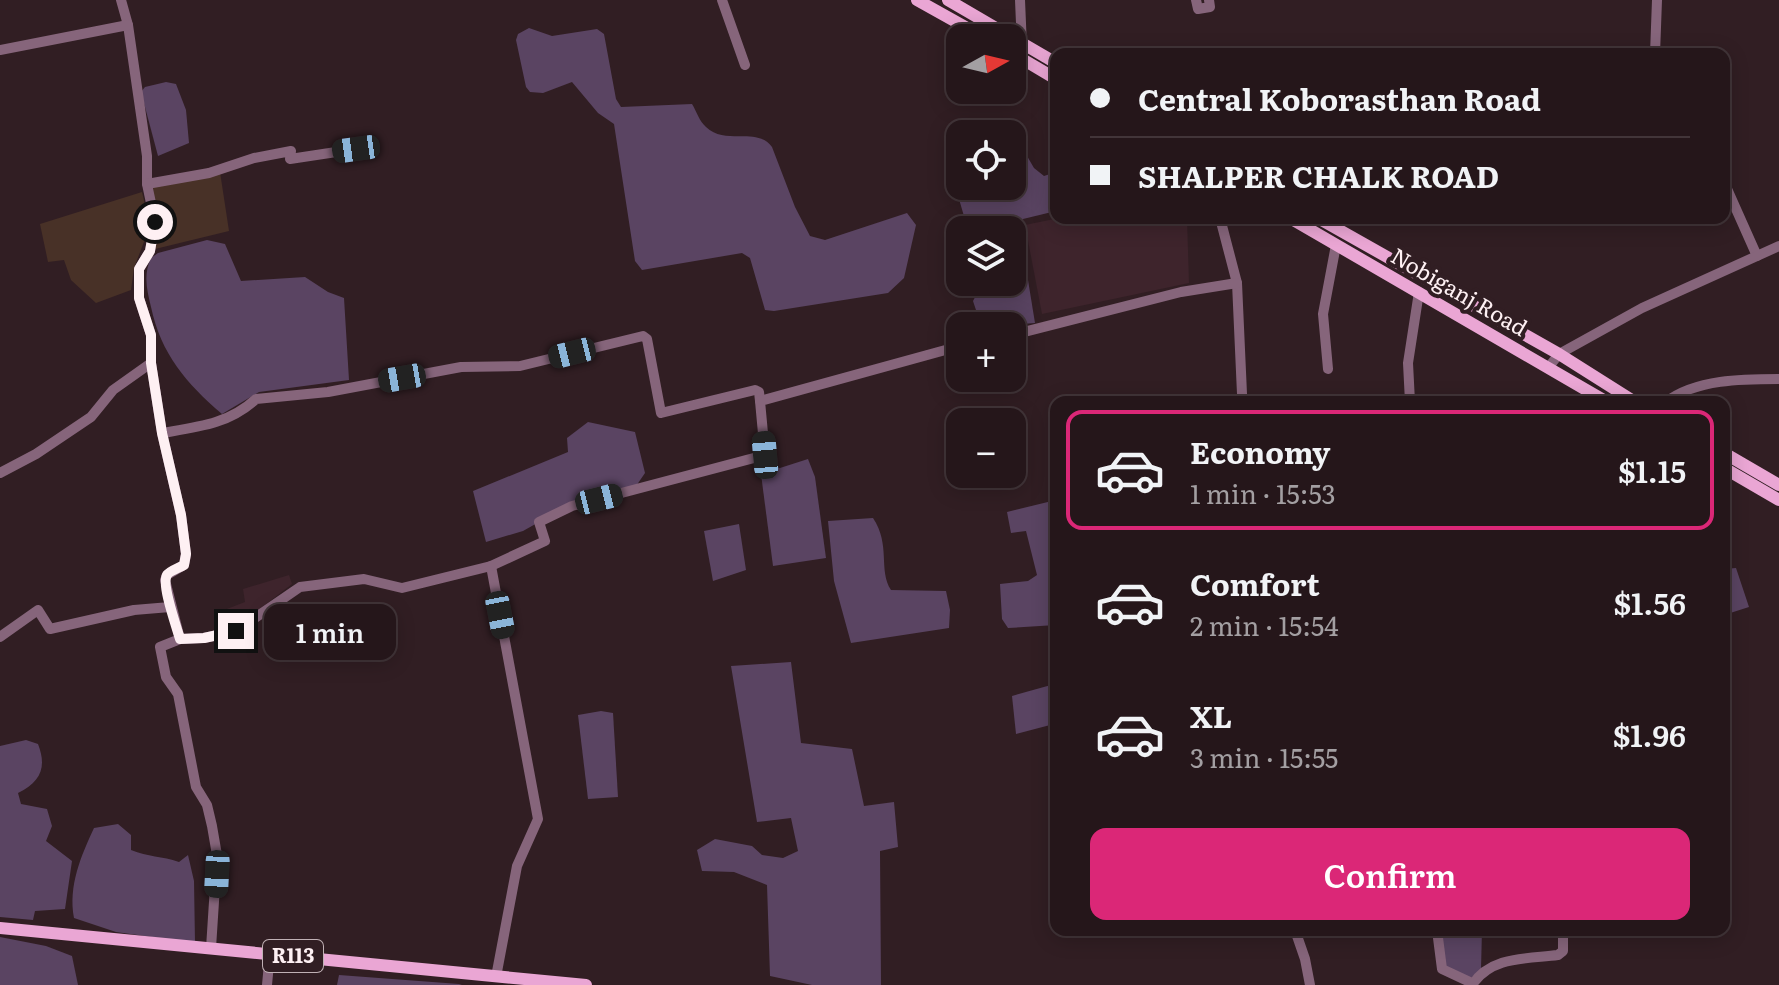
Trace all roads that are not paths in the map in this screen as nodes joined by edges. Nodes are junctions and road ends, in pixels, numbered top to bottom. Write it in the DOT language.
graph roads {
  1 [pos="121,0"];
  2 [pos="722,0"];
  3 [pos="917,0"];
  4 [pos="948,0"];
  5 [pos="1020,0"];
  6 [pos="1196,0"];
  7 [pos="1209,0"];
  8 [pos="1657,0"];
  9 [pos="960,24"];
  10 [pos="990,24"];
  11 [pos="1022,24"];
  12 [pos="128,25"];
  13 [pos="1026,44"];
  14 [pos="1655,48"];
  15 [pos="0,50"];
  16 [pos="1050,59"];
  17 [pos="1026,61"];
  18 [pos="745,65"];
  19 [pos="1050,75"];
  20 [pos="356,149"];
  21 [pos="147,184"];
  22 [pos="1730,195"];
  23 [pos="1222,224"];
  24 [pos="1300,224"];
  25 [pos="1329,224"];
  26 [pos="1336,245"];
  27 [pos="1779,246"];
  28 [pos="1757,256"];
  29 [pos="1237,283"];
  30 [pos="1419,292"];
  31 [pos="1026,331"];
  32 [pos="946,350"];
  33 [pos="1559,354"];
  34 [pos="151,363"];
  35 [pos="1548,368"];
  36 [pos="1328,369"];
  37 [pos="1779,379"];
  38 [pos="1242,394"];
  39 [pos="1410,396"];
  40 [pos="1597,396"];
  41 [pos="1626,396"];
  42 [pos="1674,396"];
  43 [pos="760,401"];
  44 [pos="162,433"];
  45 [pos="1730,456"];
  46 [pos="1730,471"];
  47 [pos="0,473"];
  48 [pos="1779,485"];
  49 [pos="1779,500"];
  50 [pos="491,566"];
  51 [pos="170,607"];
  52 [pos="0,637"];
  53 [pos="180,639"];
  54 [pos="0,928"];
  55 [pos="1297,936"];
  56 [pos="1438,936"];
  57 [pos="1563,936"];
  58 [pos="211,948"];
  59 [pos="270,953"];
  60 [pos="496,977"];
  61 [pos="1472,984"];
  62 [pos="267,985"];
  63 [pos="586,985"];
  64 [pos="1310,985"];
  1 -- 12 [label="street"];
  2 -- 18 [label="street"];
  3 -- 9 [label="main road"];
  4 -- 10 [label="main road"];
  5 -- 11 [label="street"];
  6 -- 7 [label="street"];
  8 -- 14 [label="street"];
  12 -- 15 [label="street"];
  12 -- 21 [label="street"];
  13 -- 16 [label="main road"];
  17 -- 19 [label="main road"];
  20 -- 21 [label="street"];
  21 -- 34 [label="street"];
  22 -- 28 [label="street"];
  23 -- 29 [label="street"];
  24 -- 26 [label="main road, Nobiganj Road"];
  25 -- 33 [label="main road, Nobiganj Road"];
  26 -- 30 [label="main road, Nobiganj Road"];
  26 -- 36 [label="street"];
  27 -- 28 [label="street"];
  28 -- 33 [label="street"];
  29 -- 31 [label="street"];
  29 -- 38 [label="street"];
  30 -- 35 [label="main road, Nobiganj Road"];
  30 -- 39 [label="street"];
  32 -- 43 [label="street"];
  33 -- 35 [label="street"];
  33 -- 41 [label="main road, Nobiganj Road"];
  34 -- 44 [label="street"];
  34 -- 47 [label="street"];
  35 -- 40 [label="main road, Nobiganj Road"];
  37 -- 42 [label="street"];
  43 -- 44 [label="street"];
  43 -- 50 [label="street"];
  44 -- 51 [label="street"];
  45 -- 48 [label="main road"];
  46 -- 49 [label="main road"];
  50 -- 53 [label="street"];
  50 -- 60 [label="street"];
  51 -- 52 [label="street"];
  51 -- 53 [label="street"];
  53 -- 58 [label="street"];
  54 -- 58 [label="main road, R113"];
  55 -- 64 [label="street"];
  56 -- 61 [label="street"];
  57 -- 61 [label="street"];
  58 -- 59 [label="main road, R113"];
  59 -- 60 [label="main road, R113"];
  59 -- 62 [label="street"];
  60 -- 63 [label="main road, R113"];
}
